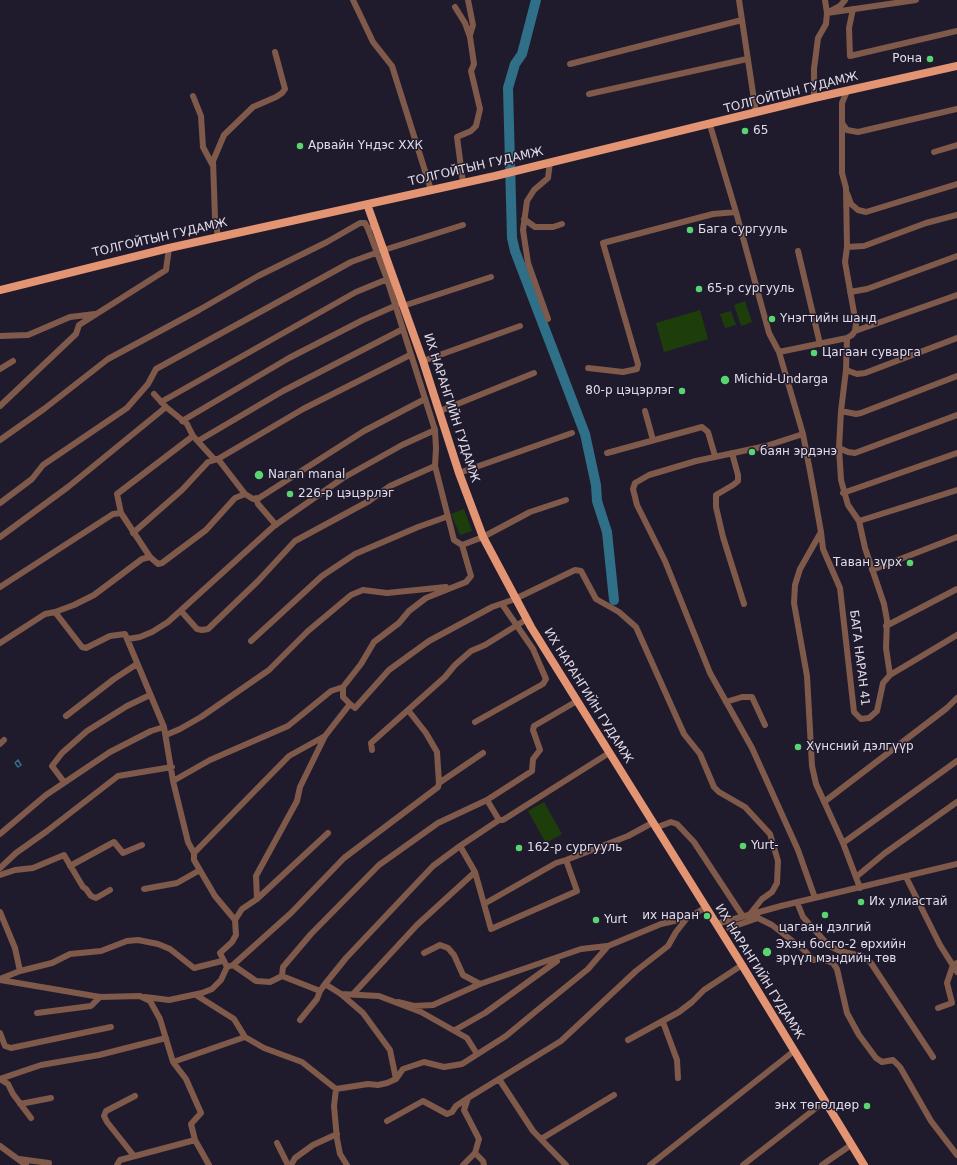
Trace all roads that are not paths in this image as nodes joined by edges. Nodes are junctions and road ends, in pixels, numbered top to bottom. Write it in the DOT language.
graph roads {
  1 [pos="353,0"];
  2 [pos="468,0"];
  3 [pos="739,0"];
  4 [pos="825,0"];
  5 [pos="845,0"];
  6 [pos="916,0"];
  7 [pos="455,7"];
  8 [pos="853,9"];
  9 [pos="826,13"];
  10 [pos="742,20"];
  11 [pos="957,31"];
  12 [pos="470,37"];
  13 [pos="275,52"];
  14 [pos="747,59"];
  15 [pos="570,64"];
  16 [pos="957,66"];
  17 [pos="847,92"];
  18 [pos="589,94"];
  19 [pos="193,96"];
  20 [pos="814,98"];
  21 [pos="957,109"];
  22 [pos="756,113"];
  23 [pos="842,123"];
  24 [pos="710,125"];
  25 [pos="957,145"];
  26 [pos="934,152"];
  27 [pos="546,163"];
  28 [pos="213,167"];
  29 [pos="463,183"];
  30 [pos="957,184"];
  31 [pos="846,188"];
  32 [pos="431,190"];
  33 [pos="367,204"];
  34 [pos="736,212"];
  35 [pos="957,215"];
  36 [pos="524,219"];
  37 [pos="562,224"];
  38 [pos="463,226"];
  39 [pos="372,228"];
  40 [pos="218,237"];
  41 [pos="847,247"];
  42 [pos="169,248"];
  43 [pos="798,250"];
  44 [pos="380,251"];
  45 [pos="957,256"];
  46 [pos="491,277"];
  47 [pos="390,278"];
  48 [pos="0,290"];
  49 [pos="850,292"];
  50 [pos="957,295"];
  51 [pos="400,305"];
  52 [pos="96,314"];
  53 [pos="548,319"];
  54 [pos="520,326"];
  55 [pos="403,329"];
  56 [pos="855,331"];
  57 [pos="0,336"];
  58 [pos="847,338"];
  59 [pos="957,338"];
  60 [pos="820,344"];
  61 [pos="779,352"];
  62 [pos="410,355"];
  63 [pos="13,361"];
  64 [pos="423,361"];
  65 [pos="588,368"];
  66 [pos="0,369"];
  67 [pos="846,370"];
  68 [pos="534,373"];
  69 [pos="957,376"];
  70 [pos="154,394"];
  71 [pos="425,399"];
  72 [pos="161,402"];
  73 [pos="0,406"];
  74 [pos="166,407"];
  75 [pos="440,411"];
  76 [pos="645,411"];
  77 [pos="841,411"];
  78 [pos="957,415"];
  79 [pos="182,421"];
  80 [pos="435,430"];
  81 [pos="572,433"];
  82 [pos="803,434"];
  83 [pos="193,436"];
  84 [pos="0,440"];
  85 [pos="653,440"];
  86 [pos="198,441"];
  87 [pos="839,448"];
  88 [pos="607,453"];
  89 [pos="732,453"];
  90 [pos="957,453"];
  91 [pos="715,456"];
  92 [pos="218,459"];
  93 [pos="435,466"];
  94 [pos="459,473"];
  95 [pos="957,490"];
  96 [pos="843,493"];
  97 [pos="245,494"];
  98 [pos="256,498"];
  99 [pos="566,500"];
  100 [pos="0,503"];
  101 [pos="121,514"];
  102 [pos="446,517"];
  103 [pos="859,521"];
  104 [pos="276,525"];
  105 [pos="821,532"];
  106 [pos="133,533"];
  107 [pos="957,536"];
  108 [pos="0,537"];
  109 [pos="483,538"];
  110 [pos="462,545"];
  111 [pos="150,557"];
  112 [pos="872,570"];
  113 [pos="0,587"];
  114 [pos="451,587"];
  115 [pos="957,589"];
  116 [pos="515,599"];
  117 [pos="502,604"];
  118 [pos="744,604"];
  119 [pos="181,610"];
  120 [pos="56,612"];
  121 [pos="527,620"];
  122 [pos="518,626"];
  123 [pos="886,626"];
  124 [pos="957,635"];
  125 [pos="128,639"];
  126 [pos="251,641"];
  127 [pos="0,643"];
  128 [pos="542,644"];
  129 [pos="533,649"];
  130 [pos="138,664"];
  131 [pos="890,674"];
  132 [pos="343,687"];
  133 [pos="150,695"];
  134 [pos="957,698"];
  135 [pos="577,701"];
  136 [pos="726,702"];
  137 [pos="350,704"];
  138 [pos="408,710"];
  139 [pos="66,716"];
  140 [pos="475,722"];
  141 [pos="765,725"];
  142 [pos="164,727"];
  143 [pos="166,735"];
  144 [pos="325,736"];
  145 [pos="372,750"];
  146 [pos="483,753"];
  147 [pos="608,753"];
  148 [pos="957,760"];
  149 [pos="172,767"];
  150 [pos="173,780"];
  151 [pos="64,782"];
  152 [pos="439,783"];
  153 [pos="488,800"];
  154 [pos="824,802"];
  155 [pos="957,802"];
  156 [pos="499,820"];
  157 [pos="654,826"];
  158 [pos="328,833"];
  159 [pos="0,834"];
  160 [pos="843,843"];
  161 [pos="142,845"];
  162 [pos="460,846"];
  163 [pos="194,853"];
  164 [pos="566,860"];
  165 [pos="957,864"];
  166 [pos="70,866"];
  167 [pos="0,868"];
  168 [pos="200,870"];
  169 [pos="475,872"];
  170 [pos="0,875"];
  171 [pos="856,877"];
  172 [pos="906,877"];
  173 [pos="860,888"];
  174 [pos="144,889"];
  175 [pos="110,890"];
  176 [pos="815,898"];
  177 [pos="257,899"];
  178 [pos="797,902"];
  179 [pos="484,904"];
  180 [pos="706,908"];
  181 [pos="0,912"];
  182 [pos="750,914"];
  183 [pos="742,915"];
  184 [pos="687,918"];
  185 [pos="235,920"];
  186 [pos="716,924"];
  187 [pos="729,928"];
  188 [pos="608,946"];
  189 [pos="424,953"];
  190 [pos="562,957"];
  191 [pos="222,961"];
  192 [pos="955,964"];
  193 [pos="742,965"];
  194 [pos="230,966"];
  195 [pos="20,971"];
  196 [pos="957,972"];
  197 [pos="282,976"];
  198 [pos="0,979"];
  199 [pos="325,984"];
  200 [pos="480,984"];
  201 [pos="320,991"];
  202 [pos="341,994"];
  203 [pos="354,994"];
  204 [pos="196,995"];
  205 [pos="140,996"];
  206 [pos="100,997"];
  207 [pos="398,1002"];
  208 [pos="938,1008"];
  209 [pos="37,1013"];
  210 [pos="300,1020"];
  211 [pos="663,1022"];
  212 [pos="111,1028"];
  213 [pos="454,1030"];
  214 [pos="0,1033"];
  215 [pos="244,1037"];
  216 [pos="166,1038"];
  217 [pos="628,1040"];
  218 [pos="794,1050"];
  219 [pos="478,1054"];
  220 [pos="933,1057"];
  221 [pos="173,1062"];
  222 [pos="678,1078"];
  223 [pos="0,1079"];
  224 [pos="396,1079"];
  225 [pos="499,1079"];
  226 [pos="336,1089"];
  227 [pos="614,1095"];
  228 [pos="136,1096"];
  229 [pos="51,1098"];
  230 [pos="468,1098"];
  231 [pos="825,1101"];
  232 [pos="20,1104"];
  233 [pos="31,1118"];
  234 [pos="387,1121"];
  235 [pos="338,1134"];
  236 [pos="541,1139"];
  237 [pos="195,1140"];
  238 [pos="277,1143"];
  239 [pos="851,1144"];
  240 [pos="0,1146"];
  241 [pos="475,1153"];
  242 [pos="957,1155"];
  243 [pos="134,1156"];
  244 [pos="18,1159"];
  245 [pos="48,1162"];
  246 [pos="26,1165"];
  247 [pos="117,1165"];
  248 [pos="209,1165"];
  249 [pos="288,1165"];
  250 [pos="291,1165"];
  251 [pos="348,1165"];
  252 [pos="463,1165"];
  253 [pos="484,1165"];
  254 [pos="566,1165"];
  255 [pos="650,1165"];
  256 [pos="743,1165"];
  257 [pos="822,1165"];
  258 [pos="864,1165"];
  1 -- 32 [label="street"];
  2 -- 12 [label="street"];
  3 -- 10 [label="street"];
  4 -- 9 [label="street"];
  5 -- 9 [label="street"];
  6 -- 8 [label="street"];
  7 -- 12 [label="street"];
  8 -- 9 [label="street"];
  8 -- 11 [label="street"];
  9 -- 20 [label="street"];
  10 -- 14 [label="street"];
  10 -- 15 [label="street"];
  12 -- 29 [label="street"];
  13 -- 28 [label="street"];
  14 -- 18 [label="street"];
  14 -- 22 [label="street"];
  16 -- 17 [label="main road, ТОЛГОЙТЫН ГУДАМЖ"];
  17 -- 20 [label="main road, ТОЛГОЙТЫН ГУДАМЖ"];
  17 -- 23 [label="street"];
  19 -- 28 [label="street"];
  20 -- 22 [label="main road, ТОЛГОЙТЫН ГУДАМЖ"];
  21 -- 23 [label="street"];
  22 -- 24 [label="main road, ТОЛГОЙТЫН ГУДАМЖ"];
  23 -- 31 [label="street"];
  24 -- 27 [label="main road, ТОЛГОЙТЫН ГУДАМЖ"];
  24 -- 34 [label="street"];
  25 -- 26 [label="street"];
  27 -- 29 [label="main road, ТОЛГОЙТЫН ГУДАМЖ"];
  27 -- 36 [label="street"];
  28 -- 40 [label="street"];
  29 -- 32 [label="main road, ТОЛГОЙТЫН ГУДАМЖ"];
  30 -- 31 [label="street"];
  31 -- 41 [label="street"];
  32 -- 33 [label="main road, ТОЛГОЙТЫН ГУДАМЖ"];
  33 -- 39 [label="main road, ИХ НАРАНГИЙН ГУДАМЖ"];
  33 -- 40 [label="main road, ТОЛГОЙТЫН ГУДАМЖ"];
  34 -- 61 [label="street"];
  34 -- 65 [label="street"];
  35 -- 41 [label="street"];
  36 -- 37 [label="street"];
  36 -- 53 [label="street"];
  38 -- 44 [label="street"];
  39 -- 44 [label="main road, ИХ НАРАНГИЙН ГУДАМЖ"];
  39 -- 84 [label="street"];
  40 -- 42 [label="main road, ТОЛГОЙТЫН ГУДАМЖ"];
  41 -- 49 [label="street"];
  42 -- 48 [label="main road, ТОЛГОЙТЫН ГУДАМЖ"];
  42 -- 52 [label="street"];
  43 -- 60 [label="street"];
  44 -- 47 [label="main road, ИХ НАРАНГИЙН ГУДАМЖ"];
  44 -- 100 [label="street"];
  45 -- 49 [label="street"];
  46 -- 51 [label="street"];
  47 -- 51 [label="main road, ИХ НАРАНГИЙН ГУДАМЖ"];
  47 -- 72 [label="street"];
  49 -- 56 [label="street"];
  50 -- 56 [label="street"];
  51 -- 55 [label="street"];
  51 -- 64 [label="main road, ИХ НАРАНГИЙН ГУДАМЖ"];
  51 -- 79 [label="street"];
  52 -- 57 [label="street"];
  52 -- 73 [label="street"];
  54 -- 64 [label="street"];
  55 -- 62 [label="street"];
  55 -- 86 [label="street"];
  56 -- 58 [label="street"];
  58 -- 60 [label="street"];
  58 -- 67 [label="street"];
  59 -- 67 [label="street"];
  60 -- 61 [label="street"];
  61 -- 82 [label="street"];
  62 -- 71 [label="street"];
  62 -- 92 [label="street"];
  63 -- 66 [label="street"];
  64 -- 75 [label="main road, ИХ НАРАНГИЙН ГУДАМЖ"];
  67 -- 77 [label="street"];
  68 -- 75 [label="street"];
  69 -- 77 [label="street"];
  70 -- 72 [label="street"];
  71 -- 80 [label="street"];
  71 -- 98 [label="street"];
  72 -- 74 [label="street"];
  74 -- 79 [label="street"];
  74 -- 108 [label="street"];
  75 -- 94 [label="main road, ИХ НАРАНГИЙН ГУДАМЖ"];
  76 -- 85 [label="street"];
  77 -- 87 [label="street"];
  78 -- 87 [label="street"];
  79 -- 83 [label="street"];
  80 -- 93 [label="street"];
  80 -- 104 [label="street"];
  81 -- 94 [label="street"];
  82 -- 89 [label="street"];
  82 -- 105 [label="street"];
  83 -- 86 [label="street"];
  83 -- 101 [label="street"];
  85 -- 88 [label="street"];
  85 -- 91 [label="street"];
  86 -- 92 [label="street"];
  87 -- 96 [label="street"];
  89 -- 91 [label="street"];
  89 -- 118 [label="street"];
  90 -- 96 [label="street"];
  91 -- 136 [label="street"];
  92 -- 97 [label="street"];
  92 -- 106 [label="street"];
  93 -- 102 [label="street"];
  93 -- 119 [label="street"];
  94 -- 109 [label="main road, ИХ НАРАНГИЙН ГУДАМЖ"];
  95 -- 103 [label="street"];
  96 -- 103 [label="street"];
  97 -- 98 [label="street"];
  97 -- 111 [label="street"];
  98 -- 104 [label="street"];
  99 -- 109 [label="street"];
  101 -- 106 [label="street"];
  101 -- 113 [label="street"];
  102 -- 110 [label="street"];
  102 -- 126 [label="street"];
  103 -- 112 [label="street"];
  104 -- 119 [label="street"];
  105 -- 131 [label="street, БАГА НАРАН 41"];
  105 -- 154 [label="street"];
  106 -- 111 [label="street"];
  107 -- 112 [label="street"];
  109 -- 110 [label="street"];
  109 -- 116 [label="main road, ИХ НАРАНГИЙН ГУДАМЖ"];
  110 -- 114 [label="street"];
  111 -- 120 [label="street"];
  112 -- 123 [label="street"];
  114 -- 132 [label="street"];
  114 -- 143 [label="street"];
  115 -- 123 [label="street"];
  116 -- 117 [label="street"];
  116 -- 121 [label="main road, ИХ НАРАНГИЙН ГУДАМЖ"];
  116 -- 182 [label="street"];
  117 -- 122 [label="street"];
  117 -- 137 [label="street"];
  119 -- 125 [label="street"];
  120 -- 125 [label="street"];
  120 -- 127 [label="street"];
  121 -- 122 [label="street"];
  121 -- 128 [label="main road, ИХ НАРАНГИЙН ГУДАМЖ"];
  122 -- 129 [label="street"];
  122 -- 138 [label="street"];
  123 -- 131 [label="street"];
  124 -- 131 [label="street"];
  125 -- 130 [label="street"];
  128 -- 129 [label="street"];
  128 -- 135 [label="main road, ИХ НАРАНГИЙН ГУДАМЖ"];
  129 -- 140 [label="street"];
  130 -- 133 [label="street"];
  130 -- 139 [label="street"];
  132 -- 137 [label="street"];
  132 -- 150 [label="street"];
  133 -- 142 [label="street"];
  133 -- 151 [label="street"];
  134 -- 154 [label="street"];
  135 -- 147 [label="main road, ИХ НАРАНГИЙН ГУДАМЖ"];
  135 -- 153 [label="street"];
  136 -- 141 [label="street"];
  136 -- 176 [label="street"];
  137 -- 144 [label="street"];
  138 -- 145 [label="street"];
  138 -- 152 [label="street"];
  142 -- 143 [label="street"];
  142 -- 151 [label="street"];
  143 -- 149 [label="street"];
  144 -- 163 [label="street"];
  144 -- 177 [label="street"];
  146 -- 152 [label="street"];
  147 -- 156 [label="street"];
  147 -- 157 [label="main road, ИХ НАРАНГИЙН ГУДАМЖ"];
  148 -- 160 [label="street"];
  149 -- 150 [label="street"];
  149 -- 167 [label="street"];
  150 -- 163 [label="street"];
  151 -- 159 [label="street"];
  152 -- 194 [label="street"];
  153 -- 156 [label="street"];
  153 -- 197 [label="street"];
  154 -- 160 [label="street"];
  155 -- 171 [label="street"];
  156 -- 162 [label="street"];
  157 -- 164 [label="street"];
  157 -- 180 [label="main road, ИХ НАРАНГИЙН ГУДАМЖ"];
  157 -- 183 [label="street"];
  158 -- 177 [label="street"];
  160 -- 171 [label="street"];
  161 -- 166 [label="street"];
  162 -- 169 [label="street"];
  162 -- 199 [label="street"];
  163 -- 168 [label="street"];
  164 -- 179 [label="street"];
  164 -- 179 [label="street"];
  165 -- 172 [label="street"];
  166 -- 170 [label="street"];
  166 -- 175 [label="street"];
  168 -- 174 [label="street"];
  168 -- 185 [label="street"];
  169 -- 179 [label="street"];
  169 -- 203 [label="street"];
  171 -- 173 [label="street"];
  172 -- 173 [label="street"];
  172 -- 192 [label="street"];
  173 -- 176 [label="street"];
  176 -- 178 [label="street"];
  177 -- 185 [label="street"];
  178 -- 182 [label="street"];
  178 -- 220 [label="street"];
  180 -- 184 [label="street"];
  180 -- 186 [label="main road, ИХ НАРАНГИЙН ГУДАМЖ"];
  181 -- 195 [label="street"];
  182 -- 183 [label="street"];
  183 -- 186 [label="street"];
  184 -- 188 [label="street"];
  184 -- 225 [label="street"];
  185 -- 191 [label="street"];
  186 -- 193 [label="main road, ИХ НАРАНГИЙН ГУДАМЖ"];
  187 -- 242 [label="street"];
  188 -- 190 [label="street"];
  188 -- 219 [label="street"];
  189 -- 200 [label="street"];
  190 -- 200 [label="street"];
  190 -- 213 [label="street"];
  191 -- 194 [label="street"];
  191 -- 195 [label="street"];
  192 -- 196 [label="street"];
  192 -- 208 [label="street"];
  193 -- 211 [label="street"];
  193 -- 218 [label="main road, ИХ НАРАНГИЙН ГУДАМЖ"];
  194 -- 197 [label="street"];
  194 -- 204 [label="street"];
  195 -- 198 [label="street"];
  197 -- 201 [label="street"];
  198 -- 206 [label="street"];
  199 -- 201 [label="street"];
  199 -- 202 [label="street"];
  200 -- 207 [label="street"];
  201 -- 210 [label="street"];
  202 -- 203 [label="street"];
  202 -- 224 [label="street"];
  203 -- 207 [label="street"];
  204 -- 205 [label="street"];
  204 -- 215 [label="street"];
  205 -- 206 [label="street"];
  205 -- 216 [label="street"];
  206 -- 209 [label="street"];
  207 -- 213 [label="street"];
  211 -- 217 [label="street"];
  211 -- 222 [label="street"];
  212 -- 214 [label="street"];
  213 -- 219 [label="street"];
  215 -- 221 [label="street"];
  215 -- 226 [label="street"];
  216 -- 221 [label="street"];
  216 -- 223 [label="street"];
  218 -- 231 [label="main road, ИХ НАРАНГИЙН ГУДАМЖ"];
  218 -- 255 [label="street"];
  219 -- 224 [label="street"];
  221 -- 237 [label="street"];
  223 -- 232 [label="street"];
  224 -- 226 [label="street"];
  225 -- 230 [label="street"];
  225 -- 236 [label="street"];
  226 -- 235 [label="street"];
  227 -- 236 [label="street"];
  228 -- 243 [label="street"];
  229 -- 232 [label="street"];
  230 -- 234 [label="street"];
  230 -- 241 [label="street"];
  231 -- 239 [label="main road, ИХ НАРАНГИЙН ГУДАМЖ"];
  231 -- 256 [label="street"];
  232 -- 233 [label="street"];
  235 -- 250 [label="street"];
  235 -- 251 [label="street"];
  236 -- 254 [label="street"];
  237 -- 243 [label="street"];
  237 -- 248 [label="street"];
  238 -- 249 [label="street"];
  239 -- 257 [label="street"];
  239 -- 258 [label="main road, ИХ НАРАНГИЙН ГУДАМЖ"];
  240 -- 244 [label="street"];
  241 -- 252 [label="street"];
  241 -- 253 [label="street"];
  243 -- 247 [label="street"];
  244 -- 245 [label="street"];
  244 -- 246 [label="street"];
}
